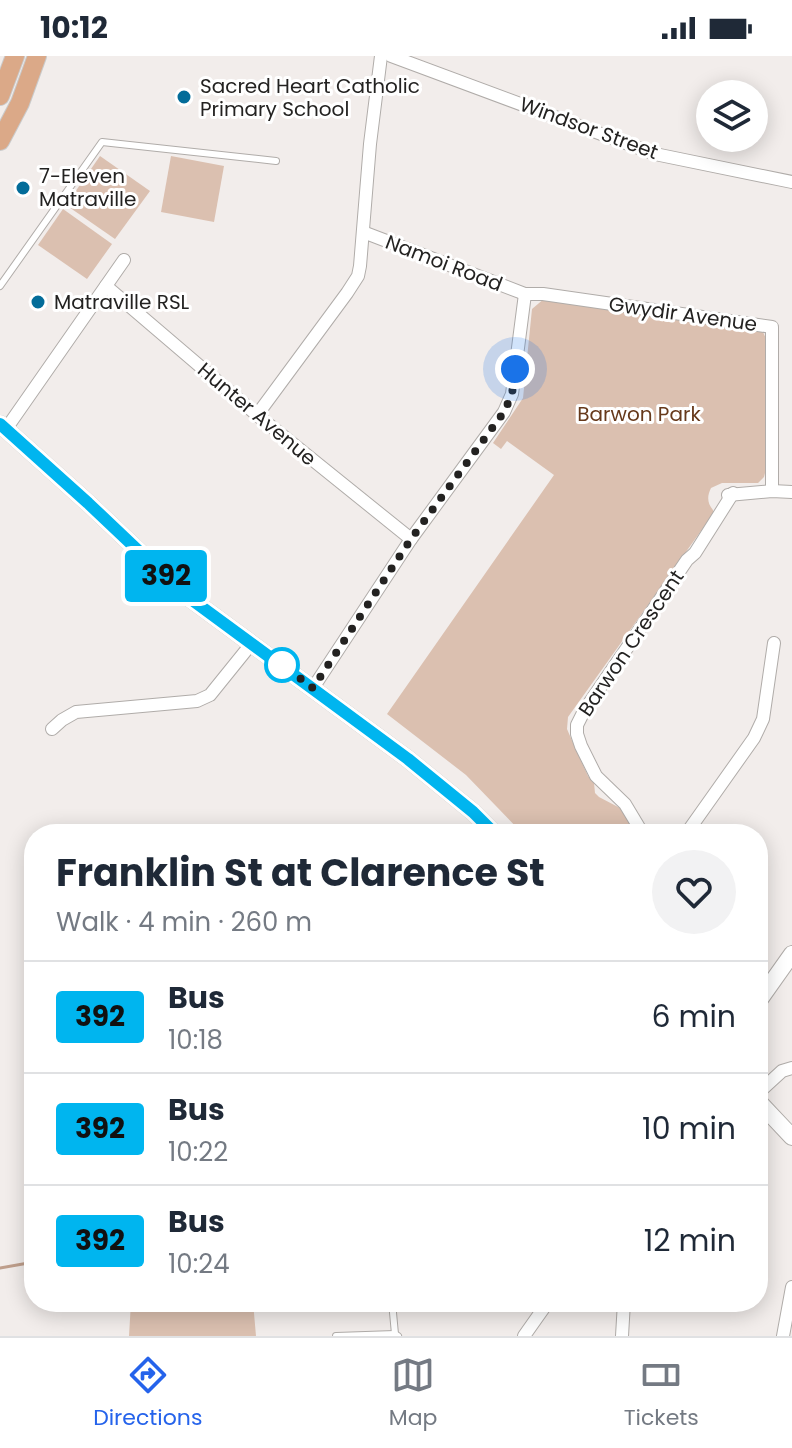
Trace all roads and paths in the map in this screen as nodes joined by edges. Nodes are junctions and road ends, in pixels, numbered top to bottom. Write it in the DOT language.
graph roads {
  1 [pos="15,56"];
  2 [pos="37,56"];
  3 [pos="381,56"];
  4 [pos="391,56"];
  5 [pos="0,96"];
  6 [pos="0,141"];
  7 [pos="276,161"];
  8 [pos="792,182"];
  9 [pos="363,232"];
  10 [pos="124,260"];
  11 [pos="0,286"];
  12 [pos="106,286"];
  13 [pos="525,294"];
  14 [pos="257,415"];
  15 [pos="3,426"];
  16 [pos="772,491"];
  17 [pos="792,492"];
  18 [pos="411,539"];
  19 [pos="252,643"];
  20 [pos="774,643"];
  21 [pos="313,688"];
  22 [pos="52,729"];
  23 [pos="485,824"];
  24 [pos="637,824"];
  25 [pos="693,824"];
  26 [pos="792,954"];
  27 [pos="768,988"];
  28 [pos="792,1068"];
  29 [pos="768,1084"];
  30 [pos="768,1112"];
  31 [pos="792,1137"];
  32 [pos="792,1287"];
  33 [pos="393,1312"];
  34 [pos="541,1312"];
  35 [pos="623,1312"];
  36 [pos="384,1335"];
  37 [pos="396,1335"];
  38 [pos="336,1336"];
  39 [pos="524,1336"];
  40 [pos="622,1336"];
  41 [pos="783,1336"];
  1 -- 5 [label="main road"];
  2 -- 6 [label="main road"];
  3 -- 9 [label="street"];
  4 -- 8 [label="street, Windsor Street"];
  7 -- 11 [label="lane"];
  9 -- 13 [label="street, Namoi Road"];
  9 -- 14 [label="street"];
  10 -- 12 [label="street"];
  12 -- 14 [label="street, Hunter Avenue"];
  12 -- 15 [label="street"];
  13 -- 16 [label="street, Gwydir Avenue"];
  13 -- 18 [label="street"];
  14 -- 18 [label="street, Hunter Avenue"];
  15 -- 19 [label="street"];
  16 -- 17 [label="street, Barwon Crescent"];
  16 -- 24 [label="street, Barwon Crescent"];
  18 -- 21 [label="street"];
  19 -- 21 [label="street"];
  19 -- 22 [label="street"];
  20 -- 25 [label="street"];
  21 -- 23 [label="street"];
  26 -- 27 [label="street"];
  28 -- 29 [label="street"];
  30 -- 31 [label="street"];
  32 -- 41 [label="street"];
  33 -- 37 [label="lane"];
  34 -- 39 [label="street"];
  35 -- 40 [label="street"];
  36 -- 37 [label="lane"];
  36 -- 38 [label="lane"];
}
